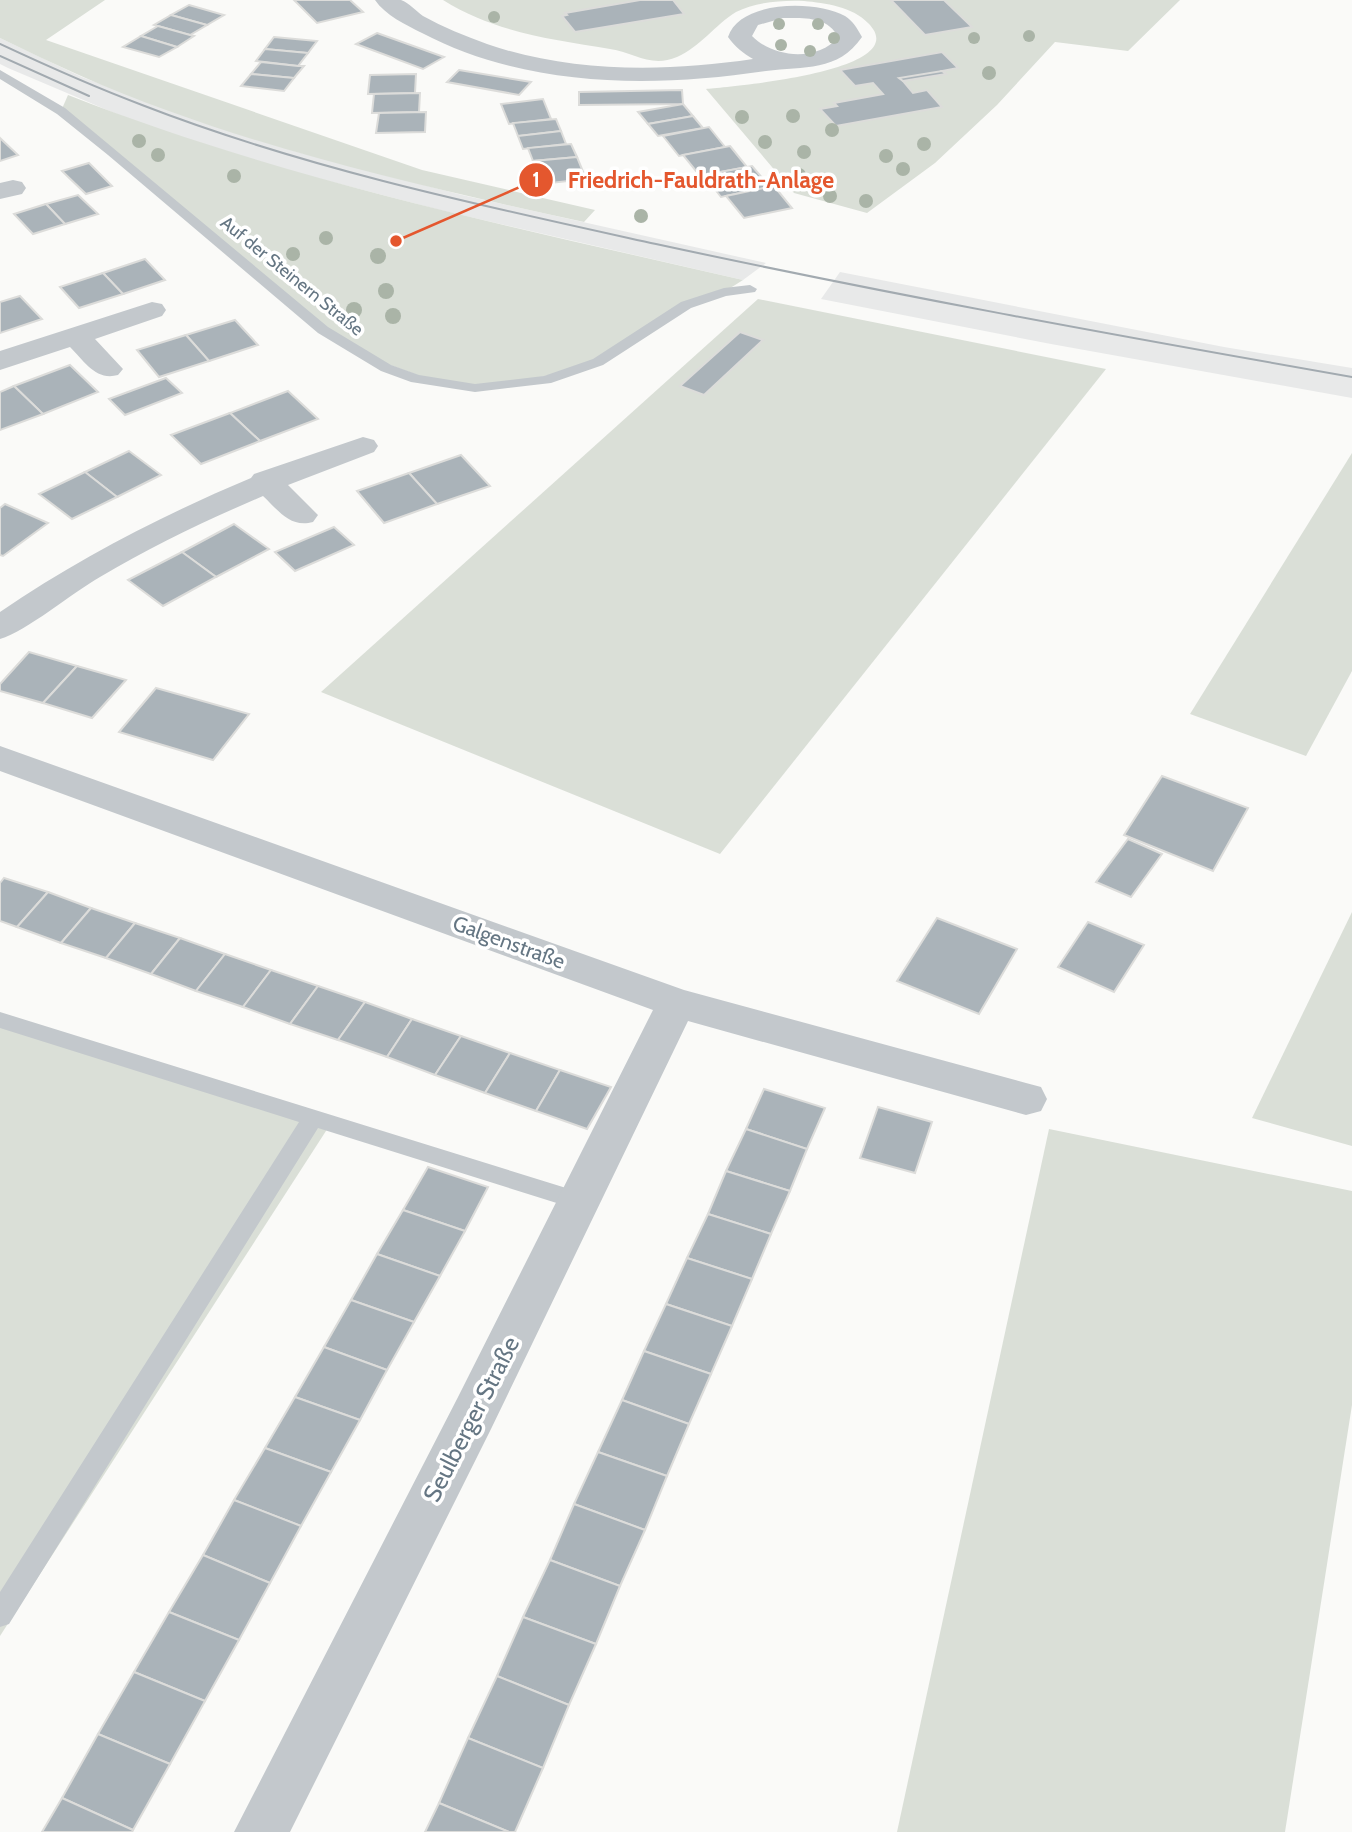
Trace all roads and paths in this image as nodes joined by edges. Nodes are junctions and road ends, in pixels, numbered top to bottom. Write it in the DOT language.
graph roads {
  1 [pos="386,0"];
  2 [pos="741,28"];
  3 [pos="797,60"];
  4 [pos="0,75"];
  5 [pos="666,75"];
  6 [pos="750,289"];
  7 [pos="152,310"];
  8 [pos="75,335"];
  9 [pos="0,362"];
  10 [pos="108,369"];
  11 [pos="363,446"];
  12 [pos="265,481"];
  13 [pos="302,515"];
  14 [pos="0,628"];
  15 [pos="0,758"];
  16 [pos="677,1003"];
  17 [pos="0,1020"];
  18 [pos="1026,1099"];
  19 [pos="312,1119"];
  20 [pos="579,1201"];
  21 [pos="0,1615"];
  22 [pos="261,1832"];
  1 -- 5 [label="street"];
  2 -- 3 [label="street"];
  2 -- 3 [label="street"];
  2 -- 5 [label="street"];
  3 -- 5 [label="street"];
  4 -- 6 [label="lane, Auf der Steinern Straße"];
  7 -- 8 [label="street"];
  8 -- 9 [label="street"];
  8 -- 10 [label="street"];
  11 -- 12 [label="street"];
  12 -- 13 [label="street"];
  12 -- 14 [label="street"];
  15 -- 16 [label="street, Galgenstraße"];
  16 -- 18 [label="street, Galgenstraße"];
  16 -- 20 [label="street, Seulberger Straße"];
  17 -- 19 [label="lane"];
  19 -- 20 [label="lane"];
  19 -- 21 [label="lane"];
  20 -- 22 [label="street, Seulberger Straße"];
}
